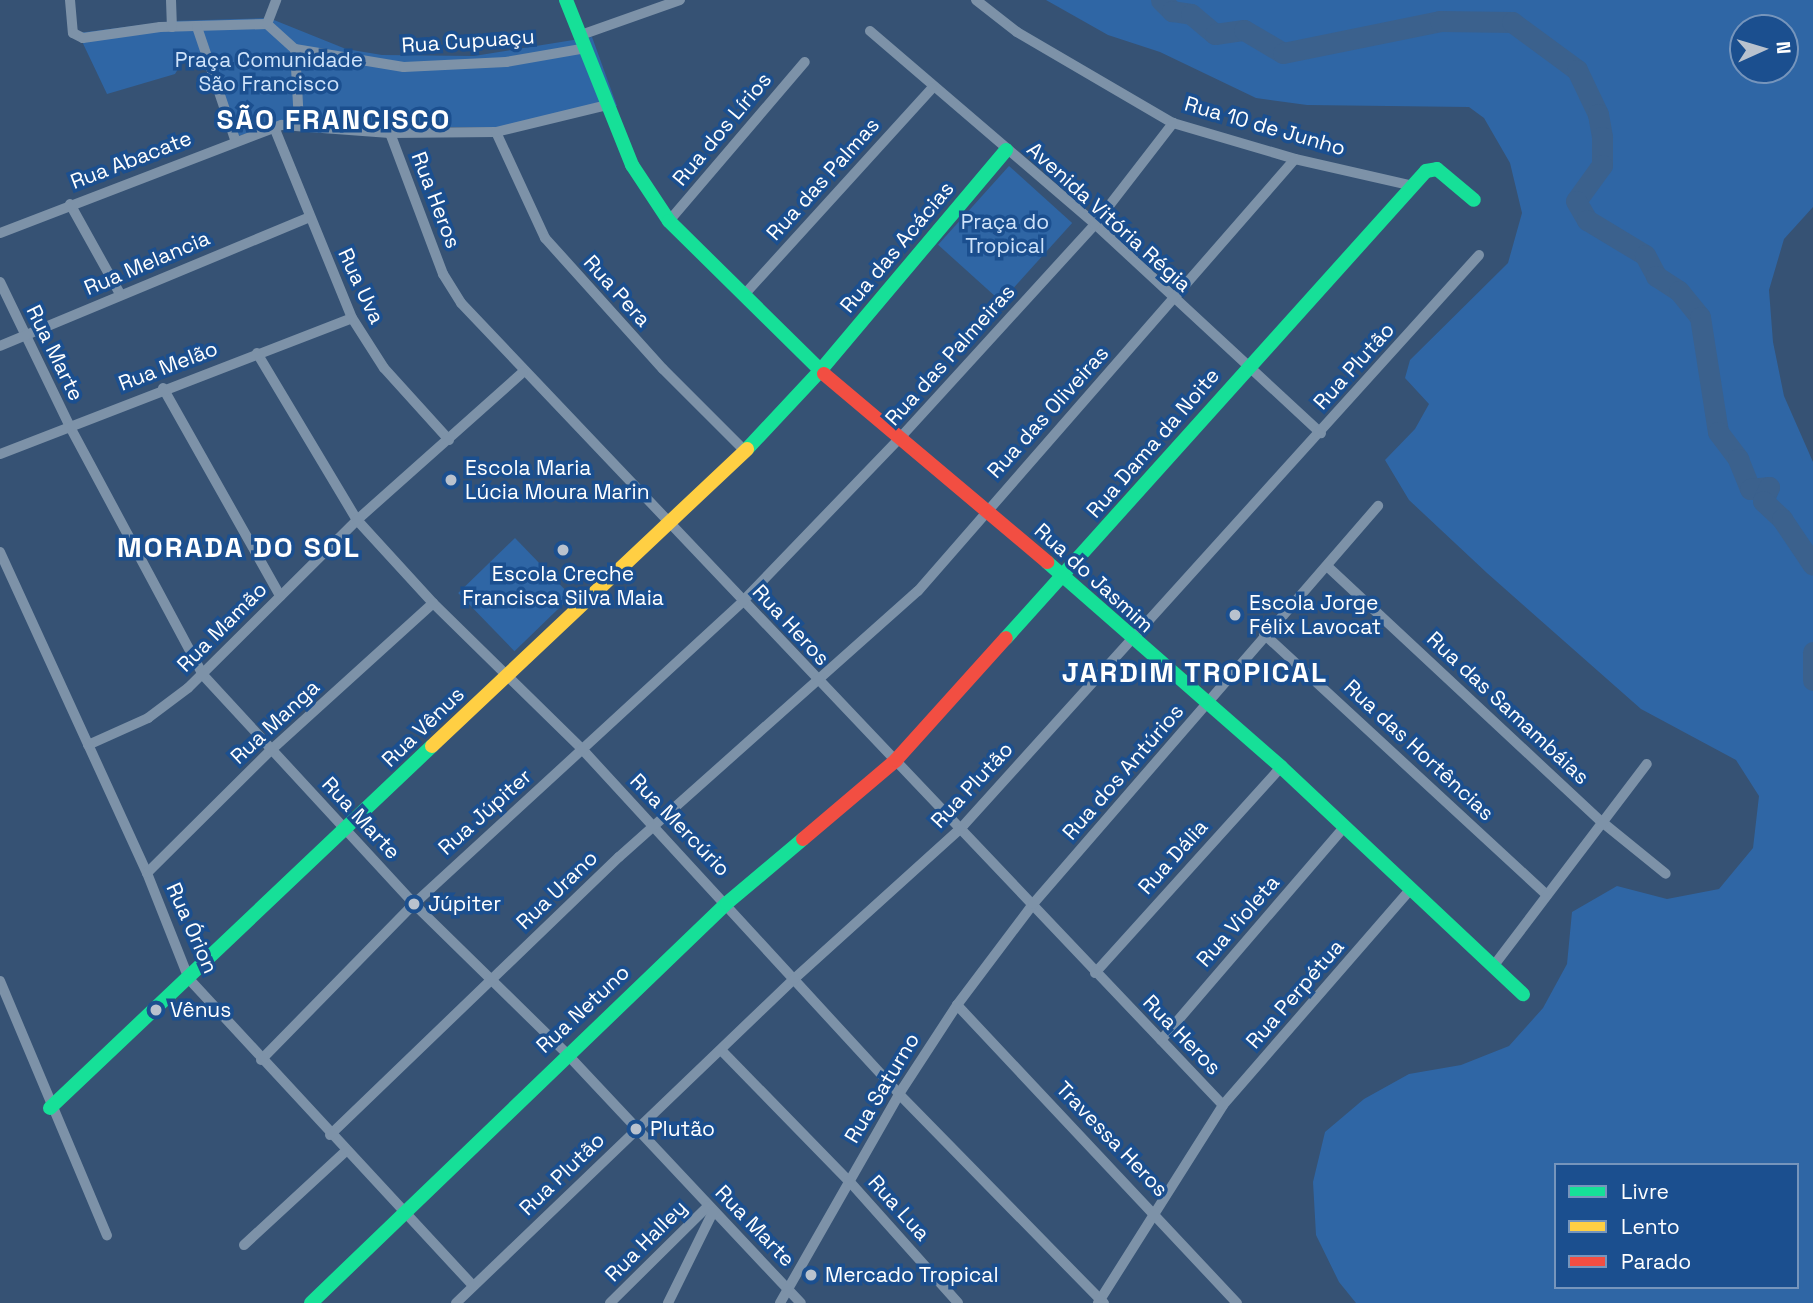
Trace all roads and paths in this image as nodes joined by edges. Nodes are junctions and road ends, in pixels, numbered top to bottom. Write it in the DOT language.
graph roads {
  1 [pos="70,0"];
  2 [pos="171,0"];
  3 [pos="276,0"];
  4 [pos="566,0"];
  5 [pos="680,0"];
  6 [pos="976,0"];
  7 [pos="267,24"];
  8 [pos="172,27"];
  9 [pos="197,27"];
  10 [pos="870,31"];
  11 [pos="583,42"];
  12 [pos="295,49"];
  13 [pos="805,62"];
  14 [pos="932,88"];
  15 [pos="608,105"];
  16 [pos="299,123"];
  17 [pos="1173,123"];
  18 [pos="274,127"];
  19 [pos="495,132"];
  20 [pos="390,133"];
  21 [pos="236,142"];
  22 [pos="1006,150"];
  23 [pos="1295,159"];
  24 [pos="1414,186"];
  25 [pos="1474,200"];
  26 [pos="70,204"];
  27 [pos="310,217"];
  28 [pos="669,221"];
  29 [pos="1095,224"];
  30 [pos="0,233"];
  31 [pos="1479,255"];
  32 [pos="0,282"];
  33 [pos="120,294"];
  34 [pos="743,296"];
  35 [pos="1173,301"];
  36 [pos="352,318"];
  37 [pos="24,337"];
  38 [pos="0,346"];
  39 [pos="257,353"];
  40 [pos="1249,366"];
  41 [pos="820,371"];
  42 [pos="523,372"];
  43 [pos="163,388"];
  44 [pos="69,425"];
  45 [pos="1321,433"];
  46 [pos="899,439"];
  47 [pos="449,440"];
  48 [pos="745,451"];
  49 [pos="0,454"];
  50 [pos="1378,506"];
  51 [pos="987,509"];
  52 [pos="357,520"];
  53 [pos="669,523"];
  54 [pos="0,552"];
  55 [pos="1327,566"];
  56 [pos="1062,578"];
  57 [pos="280,596"];
  58 [pos="743,601"];
  59 [pos="433,603"];
  60 [pos="1264,634"];
  61 [pos="1131,640"];
  62 [pos="508,673"];
  63 [pos="203,674"];
  64 [pos="819,682"];
  65 [pos="1208,704"];
  66 [pos="88,745"];
  67 [pos="582,749"];
  68 [pos="270,751"];
  69 [pos="896,760"];
  70 [pos="1647,764"];
  71 [pos="1281,767"];
  72 [pos="1602,822"];
  73 [pos="653,827"];
  74 [pos="962,827"];
  75 [pos="1344,827"];
  76 [pos="348,829"];
  77 [pos="148,873"];
  78 [pos="1665,874"];
  79 [pos="1411,889"];
  80 [pos="1547,895"];
  81 [pos="727,903"];
  82 [pos="414,904"];
  83 [pos="1034,904"];
  84 [pos="1495,964"];
  85 [pos="1095,973"];
  86 [pos="189,979"];
  87 [pos="794,979"];
  88 [pos="491,980"];
  89 [pos="0,981"];
  90 [pos="1523,994"];
  91 [pos="957,1004"];
  92 [pos="1161,1040"];
  93 [pos="721,1050"];
  94 [pos="566,1053"];
  95 [pos="261,1060"];
  96 [pos="899,1094"];
  97 [pos="1223,1105"];
  98 [pos="50,1108"];
  99 [pos="636,1129"];
  100 [pos="330,1135"];
  101 [pos="346,1151"];
  102 [pos="850,1182"];
  103 [pos="711,1209"];
  104 [pos="404,1211"];
  105 [pos="1153,1211"];
  106 [pos="107,1235"];
  107 [pos="244,1245"];
  108 [pos="473,1286"];
  109 [pos="788,1288"];
  110 [pos="1101,1302"];
  111 [pos="311,1303"];
  112 [pos="456,1303"];
  113 [pos="610,1303"];
  114 [pos="668,1303"];
  115 [pos="780,1303"];
  116 [pos="801,1303"];
  117 [pos="958,1303"];
  118 [pos="1237,1303"];
  1 -- 8 [label="street"];
  2 -- 8 [label="street"];
  3 -- 7 [label="street"];
  4 -- 11 [label="street, Rua do Jasmim"];
  5 -- 11 [label="street, Rua Cupuaçu"];
  6 -- 17 [label="street, Rua 10 de Junho"];
  7 -- 9 [label="street"];
  7 -- 12 [label="street"];
  8 -- 9 [label="street"];
  9 -- 21 [label="street"];
  10 -- 14 [label="street, Avenida Vitória Régia"];
  11 -- 12 [label="street, Rua Cupuaçu"];
  11 -- 15 [label="street, Rua do Jasmim"];
  12 -- 16 [label="street"];
  13 -- 28 [label="street, Rua dos Lírios"];
  14 -- 22 [label="street, Avenida Vitória Régia"];
  14 -- 34 [label="street, Rua das Palmas"];
  15 -- 19 [label="street, Rua Abacate"];
  15 -- 28 [label="street, Rua do Jasmim"];
  16 -- 18 [label="street, Rua Abacate"];
  16 -- 20 [label="street, Rua Abacate"];
  17 -- 23 [label="street, Rua 10 de Junho"];
  17 -- 29 [label="street, Rua das Palmeiras"];
  18 -- 21 [label="street, Rua Abacate"];
  18 -- 27 [label="street, Rua Uva"];
  19 -- 20 [label="street, Rua Abacate"];
  19 -- 48 [label="street, Rua Pera"];
  20 -- 42 [label="street, Rua Heros"];
  21 -- 26 [label="street, Rua Abacate"];
  22 -- 29 [label="street, Avenida Vitória Régia"];
  22 -- 41 [label="street, Rua das Acácias"];
  23 -- 24 [label="street, Rua 10 de Junho"];
  23 -- 35 [label="street, Rua das Oliveiras"];
  24 -- 25 [label="street"];
  24 -- 40 [label="street, Rua Dama da Noite"];
  26 -- 30 [label="street, Rua Abacate"];
  26 -- 33 [label="street"];
  27 -- 33 [label="street, Rua Melancia"];
  27 -- 36 [label="street, Rua Uva"];
  28 -- 34 [label="street, Rua do Jasmim"];
  29 -- 35 [label="street, Avenida Vitória Régia"];
  29 -- 46 [label="street, Rua das Palmeiras"];
  31 -- 45 [label="street, Rua Plutão"];
  32 -- 37 [label="street, Rua Marte"];
  33 -- 37 [label="street, Rua Melancia"];
  34 -- 41 [label="street, Rua do Jasmim"];
  35 -- 40 [label="street, Avenida Vitória Régia"];
  35 -- 51 [label="street, Rua das Oliveiras"];
  36 -- 39 [label="street, Rua Melão"];
  36 -- 47 [label="street, Rua Uva"];
  37 -- 38 [label="street, Rua Melancia"];
  37 -- 44 [label="street, Rua Marte"];
  39 -- 43 [label="street, Rua Melão"];
  39 -- 52 [label="street, Rua Mercúrio"];
  40 -- 45 [label="street, Avenida Vitória Régia"];
  40 -- 56 [label="street, Rua Dama da Noite"];
  41 -- 46 [label="street, Rua do Jasmim"];
  41 -- 48 [label="street, Rua Vênus"];
  42 -- 47 [label="street, Rua Mamão"];
  42 -- 53 [label="street, Rua Heros"];
  43 -- 44 [label="street, Rua Melão"];
  43 -- 57 [label="street"];
  44 -- 49 [label="street, Rua Melão"];
  44 -- 63 [label="street, Rua Marte"];
  45 -- 61 [label="street, Rua Plutão"];
  46 -- 51 [label="street, Rua do Jasmim"];
  46 -- 58 [label="street, Rua das Palmeiras"];
  47 -- 52 [label="street, Rua Mamão"];
  48 -- 53 [label="street, Rua Vênus"];
  50 -- 55 [label="street, Rua dos Antúrios"];
  51 -- 56 [label="street, Rua do Jasmim"];
  51 -- 64 [label="street, Rua das Oliveiras"];
  52 -- 57 [label="street, Rua Mamão"];
  52 -- 59 [label="street, Rua Mercúrio"];
  53 -- 58 [label="street, Rua Heros"];
  53 -- 62 [label="street, Rua Vênus"];
  54 -- 66 [label="street, Rua Órion"];
  55 -- 60 [label="street, Rua dos Antúrios"];
  55 -- 72 [label="street, Rua das Samambáias"];
  56 -- 61 [label="street, Rua do Jasmim"];
  56 -- 69 [label="street, Rua Dama da Noite"];
  57 -- 63 [label="street, Rua Mamão"];
  58 -- 64 [label="street, Rua Heros"];
  58 -- 67 [label="street, Rua Júpiter"];
  59 -- 62 [label="street, Rua Mercúrio"];
  59 -- 68 [label="street, Rua Manga"];
  60 -- 65 [label="street, Rua dos Antúrios"];
  60 -- 80 [label="street, Rua das Hortências"];
  61 -- 65 [label="street, Rua do Jasmim"];
  61 -- 74 [label="street, Rua Plutão"];
  62 -- 67 [label="street, Rua Mercúrio"];
  62 -- 76 [label="street, Rua Vênus"];
  63 -- 66 [label="street, Rua Mamão"];
  63 -- 68 [label="street, Rua Marte"];
  64 -- 69 [label="street, Rua Heros"];
  64 -- 73 [label="street, Rua Urano"];
  65 -- 71 [label="street, Rua do Jasmim"];
  65 -- 83 [label="street, Rua dos Antúrios"];
  66 -- 77 [label="street, Rua Órion"];
  67 -- 73 [label="street, Rua Mercúrio"];
  67 -- 82 [label="street, Rua Júpiter"];
  68 -- 76 [label="street, Rua Marte"];
  68 -- 77 [label="street, Rua Manga"];
  69 -- 74 [label="street, Rua Heros"];
  69 -- 81 [label="street, Rua Netuno"];
  70 -- 72 [label="street"];
  71 -- 75 [label="street, Rua do Jasmim"];
  71 -- 85 [label="street, Rua Dália"];
  72 -- 78 [label="street, Rua das Samambáias"];
  72 -- 80 [label="street"];
  73 -- 81 [label="street, Rua Mercúrio"];
  73 -- 88 [label="street, Rua Urano"];
  74 -- 83 [label="street, Rua Heros"];
  74 -- 87 [label="street, Rua Plutão"];
  75 -- 79 [label="street, Rua do Jasmim"];
  75 -- 92 [label="street, Rua Violeta"];
  76 -- 82 [label="street, Rua Marte"];
  76 -- 86 [label="street, Rua Vênus"];
  77 -- 86 [label="street, Rua Órion"];
  79 -- 84 [label="street, Rua do Jasmim"];
  79 -- 97 [label="street, Rua Perpétua"];
  80 -- 84 [label="street"];
  81 -- 87 [label="street, Rua Mercúrio"];
  81 -- 94 [label="street, Rua Netuno"];
  82 -- 88 [label="street, Rua Marte"];
  82 -- 95 [label="street, Rua Júpiter"];
  83 -- 85 [label="street, Rua Heros"];
  83 -- 91 [label="street, Rua Saturno"];
  84 -- 90 [label="street, Rua do Jasmim"];
  85 -- 92 [label="street, Rua Heros"];
  86 -- 95 [label="street, Rua Órion"];
  86 -- 98 [label="street, Rua Vênus"];
  87 -- 93 [label="street, Rua Plutão"];
  87 -- 96 [label="street, Rua Mercúrio"];
  88 -- 94 [label="street, Rua Marte"];
  88 -- 100 [label="street, Rua Urano"];
  89 -- 98 [label="street"];
  91 -- 96 [label="street, Rua Saturno"];
  91 -- 105 [label="street, Travessa Heros"];
  92 -- 97 [label="street, Rua Heros"];
  93 -- 99 [label="street, Rua Plutão"];
  93 -- 102 [label="street, Rua Lua"];
  94 -- 99 [label="street, Rua Marte"];
  94 -- 104 [label="street, Rua Netuno"];
  95 -- 100 [label="street, Rua Órion"];
  96 -- 102 [label="street, Rua Saturno"];
  96 -- 110 [label="street, Rua Mercúrio"];
  97 -- 105 [label="street, Rua Perpétua"];
  98 -- 106 [label="street"];
  99 -- 103 [label="street, Rua Marte"];
  99 -- 108 [label="street, Rua Plutão"];
  100 -- 101 [label="street, Rua Órion"];
  101 -- 104 [label="street, Rua Órion"];
  101 -- 107 [label="street"];
  102 -- 109 [label="street, Rua Saturno"];
  102 -- 117 [label="street, Rua Lua"];
  103 -- 109 [label="street, Rua Marte"];
  103 -- 113 [label="street, Rua Halley"];
  103 -- 114 [label="street"];
  104 -- 108 [label="street, Rua Órion"];
  104 -- 111 [label="street, Rua Netuno"];
  105 -- 110 [label="street, Rua Perpétua"];
  105 -- 118 [label="street, Travessa Heros"];
  108 -- 112 [label="street, Rua Plutão"];
  109 -- 115 [label="street, Rua Saturno"];
  109 -- 116 [label="street, Rua Marte"];
}
